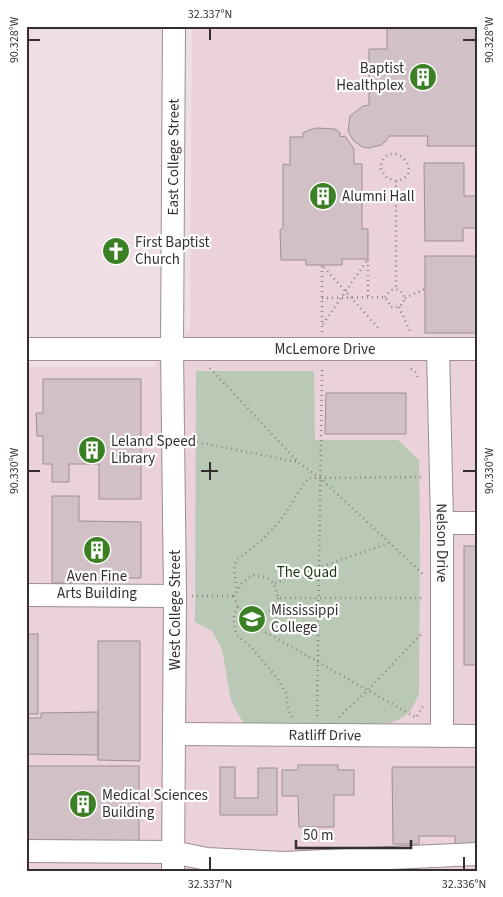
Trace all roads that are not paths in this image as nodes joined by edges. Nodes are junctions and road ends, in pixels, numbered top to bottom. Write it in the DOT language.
graph roads {
  1 [pos="174,26"];
  2 [pos="172,349"];
  3 [pos="438,349"];
  4 [pos="477,349"];
  5 [pos="26,350"];
  6 [pos="442,523"];
  7 [pos="477,523"];
  8 [pos="26,595"];
  9 [pos="183,596"];
  10 [pos="174,734"];
  11 [pos="442,736"];
  12 [pos="477,736"];
  13 [pos="26,851"];
  14 [pos="477,854"];
  15 [pos="173,862"];
  1 -- 2 [label="street, East College Street"];
  2 -- 3 [label="street, McLemore Drive"];
  2 -- 5 [label="street, McLemore Drive"];
  2 -- 9 [label="street, West College Street"];
  3 -- 4 [label="street, McLemore Drive"];
  3 -- 6 [label="street, Nelson Drive"];
  6 -- 7 [label="street"];
  6 -- 11 [label="street, Nelson Drive"];
  8 -- 9 [label="street"];
  9 -- 10 [label="street, West College Street"];
  10 -- 11 [label="street, Ratliff Drive"];
  10 -- 15 [label="street, West College Street"];
  11 -- 12 [label="street, Ratliff Drive"];
  13 -- 15 [label="street"];
  14 -- 15 [label="street"];
}
